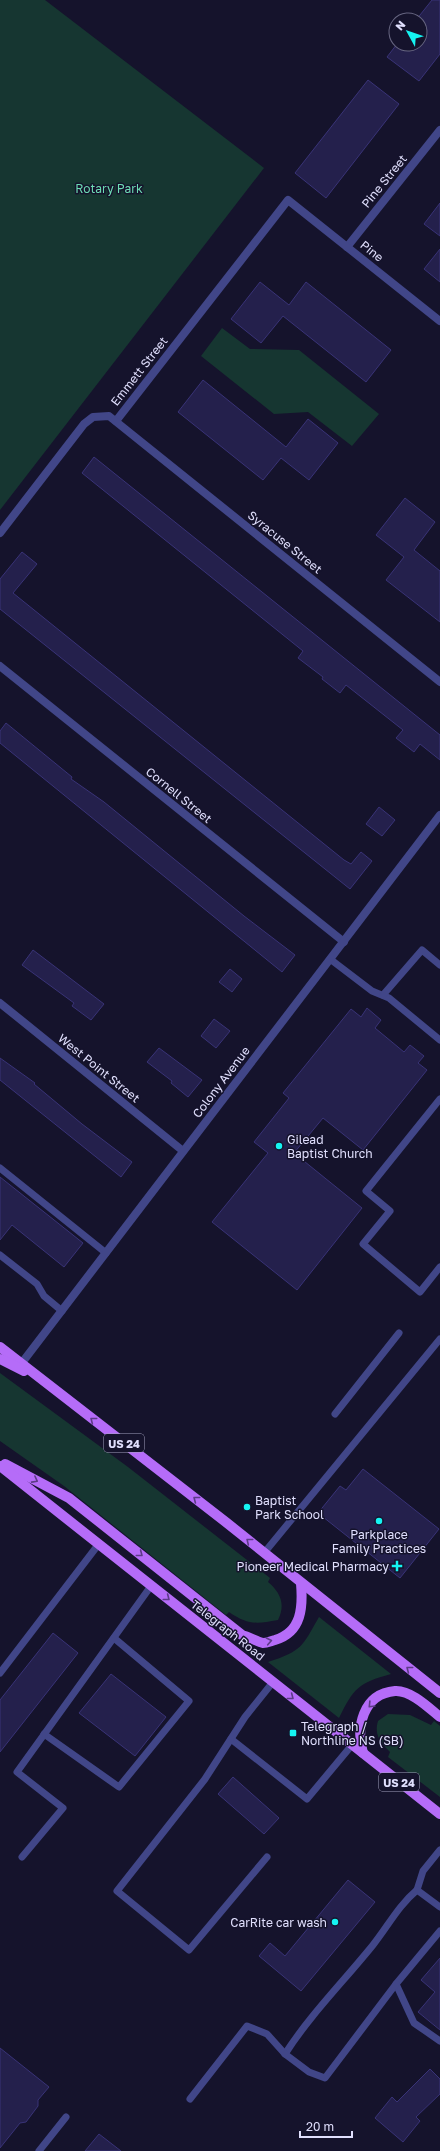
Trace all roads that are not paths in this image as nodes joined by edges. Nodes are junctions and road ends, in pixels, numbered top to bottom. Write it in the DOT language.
graph roads {
  1 [pos="440,130"];
  2 [pos="288,200"];
  3 [pos="347,247"];
  4 [pos="440,320"];
  5 [pos="116,421"];
  6 [pos="0,533"];
  7 [pos="0,666"];
  8 [pos="440,682"];
  9 [pos="440,815"];
  10 [pos="344,942"];
  11 [pos="330,959"];
  12 [pos="440,965"];
  13 [pos="383,996"];
  14 [pos="0,1003"];
  15 [pos="440,1040"];
  16 [pos="440,1099"];
  17 [pos="183,1151"];
  18 [pos="0,1168"];
  19 [pos="106,1253"];
  20 [pos="0,1254"];
  21 [pos="440,1267"];
  22 [pos="62,1311"];
  23 [pos="399,1333"];
  24 [pos="440,1340"];
  25 [pos="0,1347"];
  26 [pos="0,1359"];
  27 [pos="21,1364"];
  28 [pos="43,1381"];
  29 [pos="335,1414"];
  30 [pos="0,1462"];
  31 [pos="0,1466"];
  32 [pos="98,1545"];
  33 [pos="264,1553"];
  34 [pos="301,1583"];
  35 [pos="151,1586"];
  36 [pos="114,1638"];
  37 [pos="0,1673"];
  38 [pos="273,1682"];
  39 [pos="440,1693"];
  40 [pos="440,1717"];
  41 [pos="44,1734"];
  42 [pos="231,1739"];
  43 [pos="352,1745"];
  44 [pos="363,1753"];
  45 [pos="440,1814"];
  46 [pos="440,1850"];
  47 [pos="22,1857"];
  48 [pos="267,1857"];
  49 [pos="418,1890"];
  50 [pos="440,1907"];
  51 [pos="440,1931"];
  52 [pos="396,1984"];
  53 [pos="440,2040"];
  54 [pos="284,2054"];
  55 [pos="190,2099"];
  56 [pos="66,2117"];
  57 [pos="39,2151"];
  1 -- 3 [label="street, Pine Street"];
  2 -- 3 [label="street, Pine"];
  2 -- 5 [label="street, Emmett Street"];
  3 -- 4 [label="street, Pine"];
  5 -- 6 [label="street, Emmett Street"];
  5 -- 8 [label="street, Syracuse Street"];
  7 -- 10 [label="street, Cornell Street"];
  9 -- 10 [label="street, Colony Avenue"];
  10 -- 11 [label="street, Colony Avenue"];
  11 -- 13 [label="lane"];
  11 -- 17 [label="street, Colony Avenue"];
  12 -- 13 [label="lane"];
  13 -- 15 [label="lane"];
  14 -- 17 [label="street, West Point Street"];
  16 -- 21 [label="lane"];
  17 -- 19 [label="street, Colony Avenue"];
  18 -- 19 [label="lane"];
  19 -- 22 [label="street, Colony Avenue"];
  20 -- 22 [label="lane"];
  22 -- 27 [label="street, Colony Avenue"];
  23 -- 29 [label="lane"];
  24 -- 33 [label="lane"];
  25 -- 27 [label="main road, US 24"];
  26 -- 28 [label="main road"];
  27 -- 28 [label="main road, US 24"];
  33 -- 28 [label="main road, US 24, one-way"];
  30 -- 34 [label="main road, one-way"];
  31 -- 32 [label="main road, Telegraph Road / US 24"];
  32 -- 35 [label="main road, Telegraph Road / US 24"];
  32 -- 37 [label="lane"];
  33 -- 34 [label="main road, US 24"];
  39 -- 34 [label="main road, US 24, one-way"];
  35 -- 36 [label="lane"];
  35 -- 38 [label="main road, Telegraph Road / US 24, one-way"];
  36 -- 41 [label="lane"];
  36 -- 41 [label="lane"];
  38 -- 42 [label="lane"];
  38 -- 43 [label="main road, Telegraph Road / US 24, one-way"];
  40 -- 44 [label="main road, one-way"];
  41 -- 47 [label="lane"];
  42 -- 43 [label="lane"];
  42 -- 48 [label="lane"];
  43 -- 44 [label="main road, Telegraph Road / US 24"];
  44 -- 45 [label="main road, Telegraph Road / US 24"];
  46 -- 49 [label="lane"];
  49 -- 50 [label="lane"];
  49 -- 54 [label="lane"];
  51 -- 52 [label="lane"];
  52 -- 53 [label="lane"];
  52 -- 54 [label="lane"];
  54 -- 55 [label="lane"];
  56 -- 57 [label="lane"];
}
